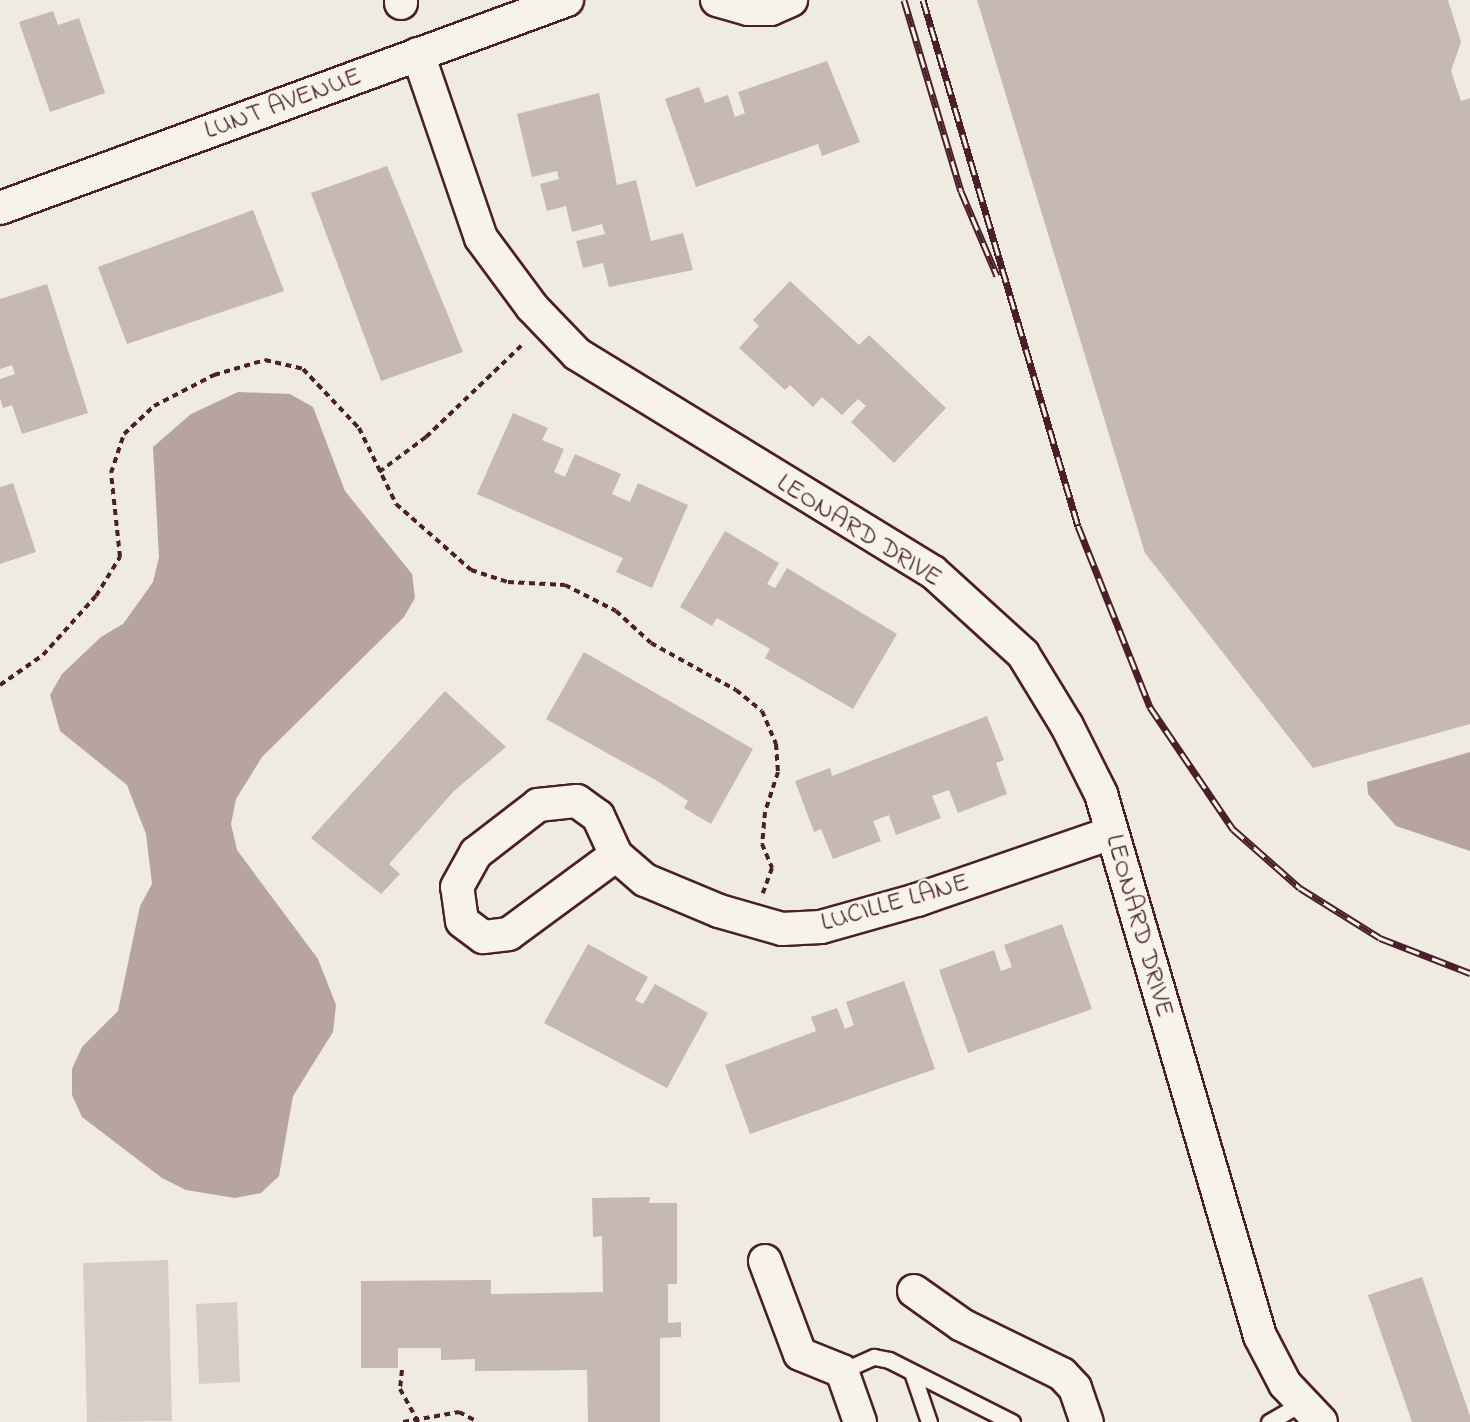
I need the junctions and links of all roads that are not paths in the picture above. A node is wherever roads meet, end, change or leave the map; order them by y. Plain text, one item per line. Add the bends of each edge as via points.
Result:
1 (567, 0) edge
2 (717, 0) edge
3 (791, 0) edge
4 (418, 54) junction
5 (0, 208) edge
6 (1112, 832) junction
7 (616, 855) junction
8 (765, 1261) dead end
9 (914, 1291) dead end
10 (842, 1371) junction
11 (913, 1375) junction
12 (1312, 1412) edge
13 (860, 1422) edge
14 (929, 1422) edge
15 (1012, 1422) edge
16 (1087, 1422) edge
17 (1269, 1422) edge

1 - 4 street, LUNT AVENUE
2 - 3 street via 748,9 771,9
4 - 5 street, LUNT AVENUE
4 - 6 street, LEONARD DRIVE via 482,238 532,307 577,354 651,403 933,572 1023,654 1067,726 1101,794
6 - 7 street, LUCILLE LANE via 917,900 821,927 782,929 719,911 645,880
6 - 12 street, LEONARD DRIVE via 1247,1297 1280,1374
7 - 7 street, LUCILLE LANE via 509,934 483,937 462,921 457,887 476,853 538,805 577,801 598,816
8 - 10 street via 800,1354
9 - 16 street via 962,1325 1062,1374 1075,1388
10 - 11 lane via 846,1365 874,1358 889,1359
10 - 13 street
11 - 14 lane
11 - 15 lane
12 - 17 lane

